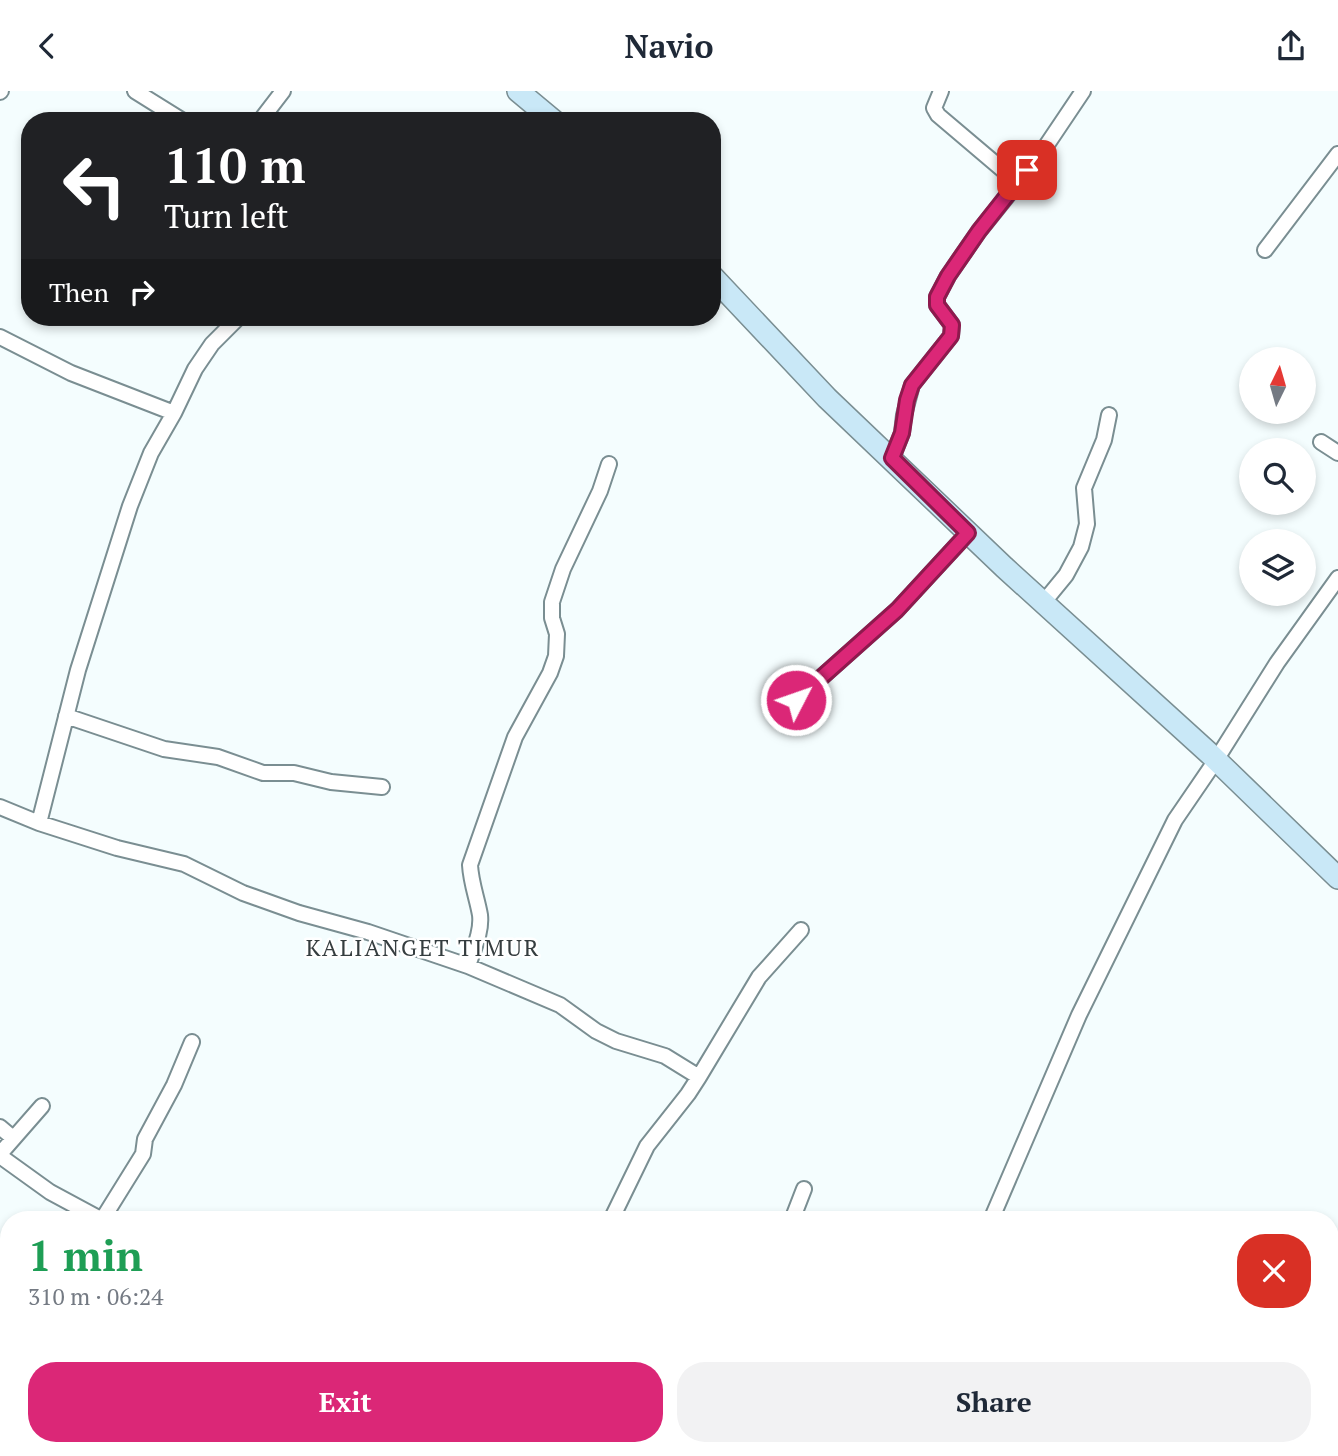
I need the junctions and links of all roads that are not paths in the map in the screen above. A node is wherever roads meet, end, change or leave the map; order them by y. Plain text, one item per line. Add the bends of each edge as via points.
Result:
1 (135, 91) edge
2 (283, 91) edge
3 (518, 91) edge
4 (941, 91) edge
5 (1083, 91) edge
6 (169, 112) edge
7 (267, 112) edge
8 (543, 112) edge
9 (1338, 154) edge
10 (1017, 182) junction
11 (1265, 250) dead end
12 (721, 285) edge
13 (230, 326) edge
14 (0, 337) edge
15 (174, 413) junction
16 (1109, 415) dead end
17 (1321, 442) dead end
18 (1338, 453) edge
19 (892, 458) junction
20 (609, 464) dead end
21 (968, 533) junction
22 (1338, 577) edge
23 (1044, 603) junction
24 (796, 700) dead end
25 (66, 716) junction
26 (1216, 761) junction
27 (382, 787) dead end
28 (0, 807) edge
29 (39, 823) junction
30 (1338, 877) edge
31 (801, 930) dead end
32 (468, 965) junction
33 (192, 1042) dead end
34 (699, 1077) junction
35 (42, 1106) dead end
36 (0, 1126) edge
37 (13, 1138) junction
38 (0, 1155) edge
39 (804, 1189) dead end
40 (85, 1211) edge
41 (108, 1211) edge
42 (615, 1211) edge
43 (795, 1211) edge
44 (996, 1211) edge

1 - 6 street
2 - 7 street
3 - 8 main road
4 - 10 street via 934,108 938,115
5 - 10 street
9 - 11 street
10 - 19 street via 937,297 937,305 952,325 951,336 912,385
12 - 19 main road via 827,398
13 - 15 street via 195,369
14 - 15 street via 71,373
15 - 25 street via 130,506
16 - 23 street via 1084,488 1087,524 1081,547
17 - 18 street
19 - 21 main road
20 - 32 street via 552,602 556,656 515,737 470,865 480,930
21 - 23 main road
21 - 24 street via 897,610
22 - 26 street
23 - 26 main road
25 - 27 street via 164,749 218,757 263,773 294,773
25 - 29 street
26 - 30 main road
26 - 44 street via 1175,820 1128,912
28 - 29 street
29 - 32 street via 184,864 277,905
31 - 34 street via 759,977
32 - 34 street via 560,1005 596,1031 665,1056
33 - 41 street via 145,1139 143,1154
34 - 42 street via 647,1146
35 - 37 street
36 - 37 street
37 - 38 street
38 - 40 street
39 - 43 street

